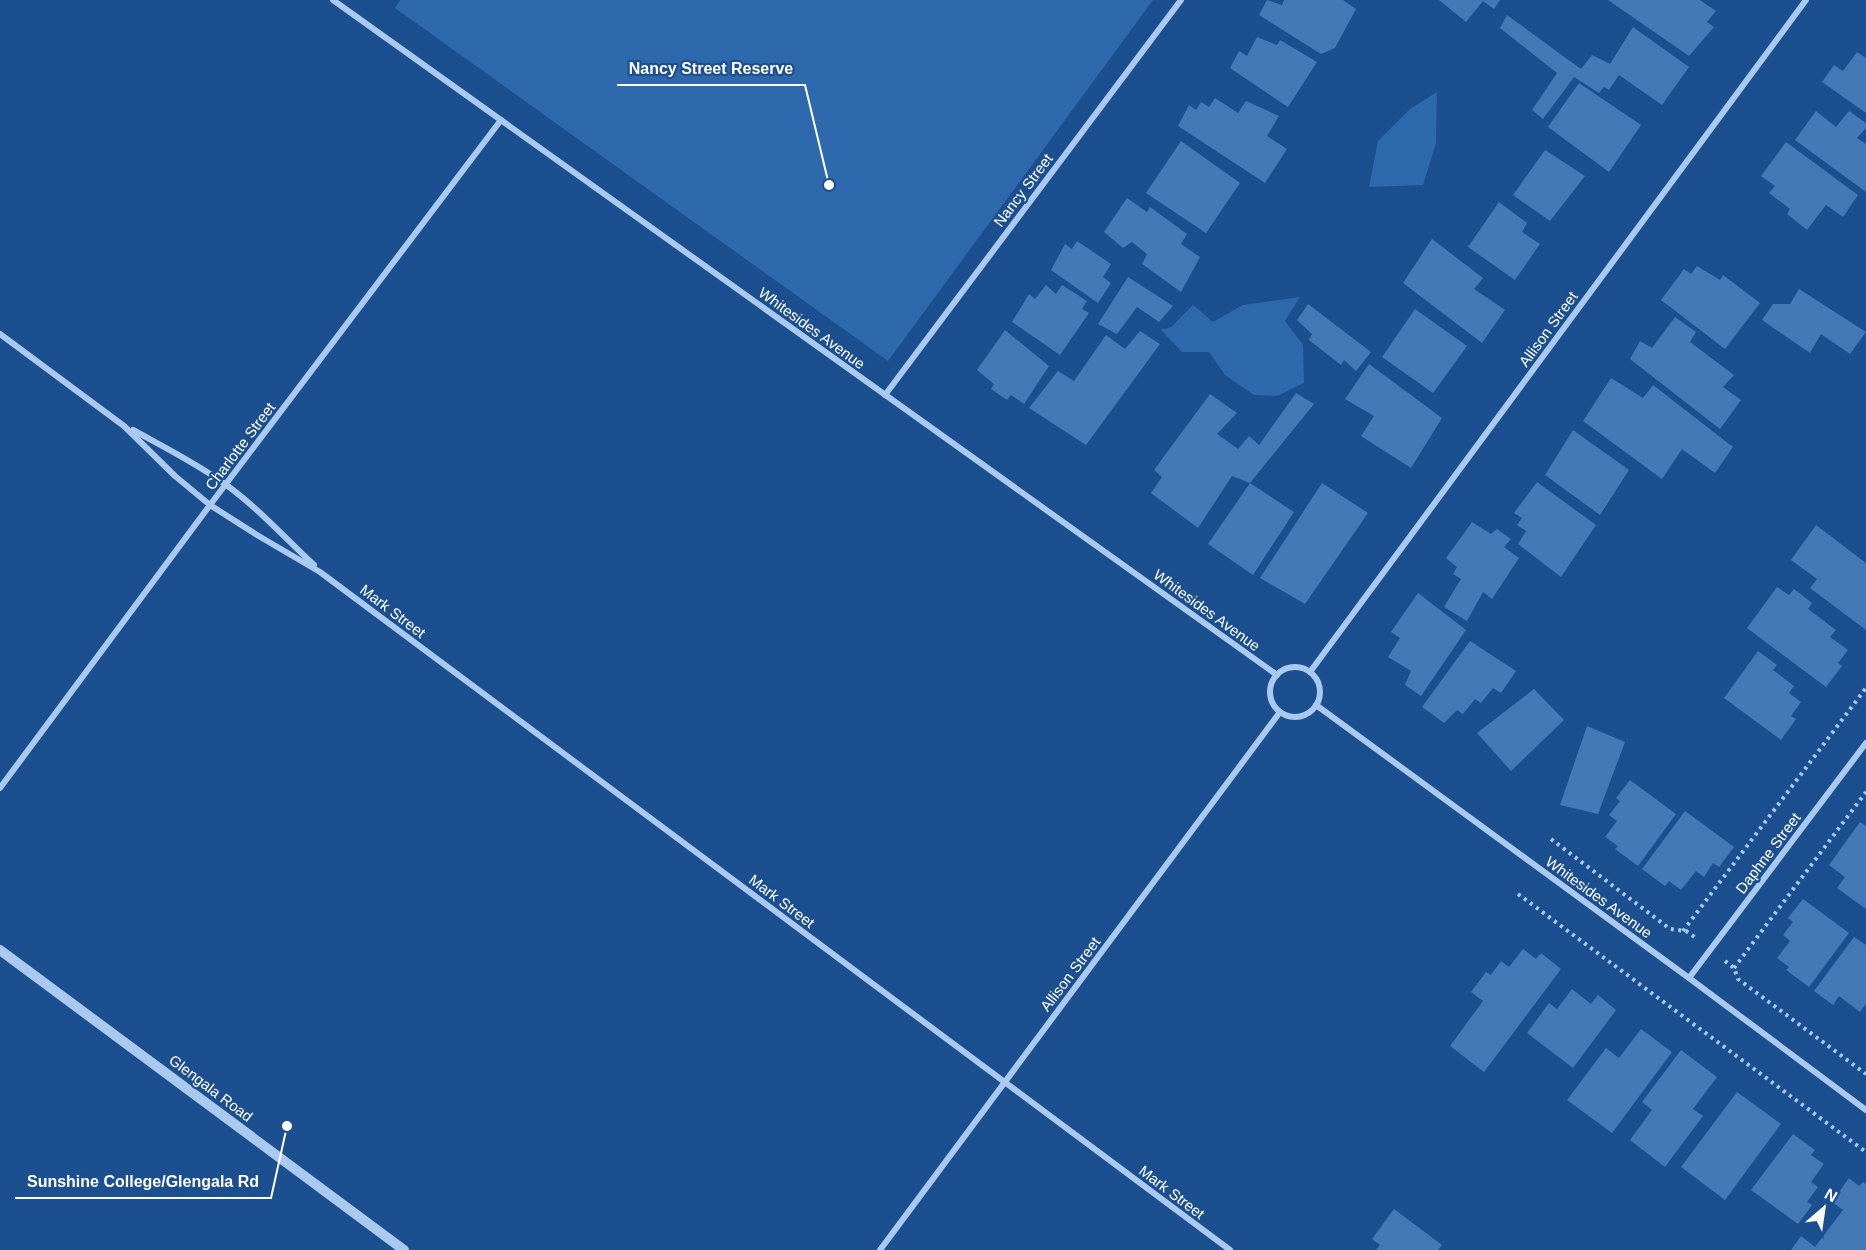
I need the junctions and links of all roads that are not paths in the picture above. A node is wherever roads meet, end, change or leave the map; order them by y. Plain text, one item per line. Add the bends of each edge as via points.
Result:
1 (333, 0) edge
2 (1180, 0) edge
3 (1806, 0) edge
4 (501, 120) junction
5 (0, 334) edge
6 (885, 395) junction
7 (124, 426) junction
8 (226, 484) junction
9 (210, 505) junction
10 (320, 572) junction
11 (1310, 672) junction
12 (1277, 675) junction
13 (1316, 705) junction
14 (1280, 712) junction
15 (1866, 743) edge
16 (0, 788) edge
17 (0, 950) edge
18 (1689, 978) junction
19 (1004, 1082) junction
20 (1866, 1110) edge
21 (404, 1250) edge
22 (880, 1250) edge
23 (1230, 1250) edge

1 - 4 street, Whitesides Avenue
2 - 6 street, Nancy Street
3 - 11 street, Allison Street
4 - 6 street, Whitesides Avenue
4 - 8 street, Charlotte Street
5 - 7 street, Mark Street
6 - 12 street, Whitesides Avenue
7 - 8 street, Mark Street
7 - 9 street, Mark Street
8 - 9 street, Charlotte Street
8 - 10 street, Mark Street
9 - 10 street, Mark Street
9 - 16 street, Charlotte Street
10 - 19 street, Mark Street
11 - 12 street via 1292,668
11 - 13 street via 1319,687
12 - 14 street via 1272,681 1270,698
13 - 14 street via 1303,716
13 - 18 street, Whitesides Avenue
14 - 19 street, Allison Street
15 - 18 street, Daphne Street
17 - 21 street, Glengala Road
18 - 20 street, Whitesides Avenue
19 - 22 street, Allison Street
19 - 23 street, Mark Street

